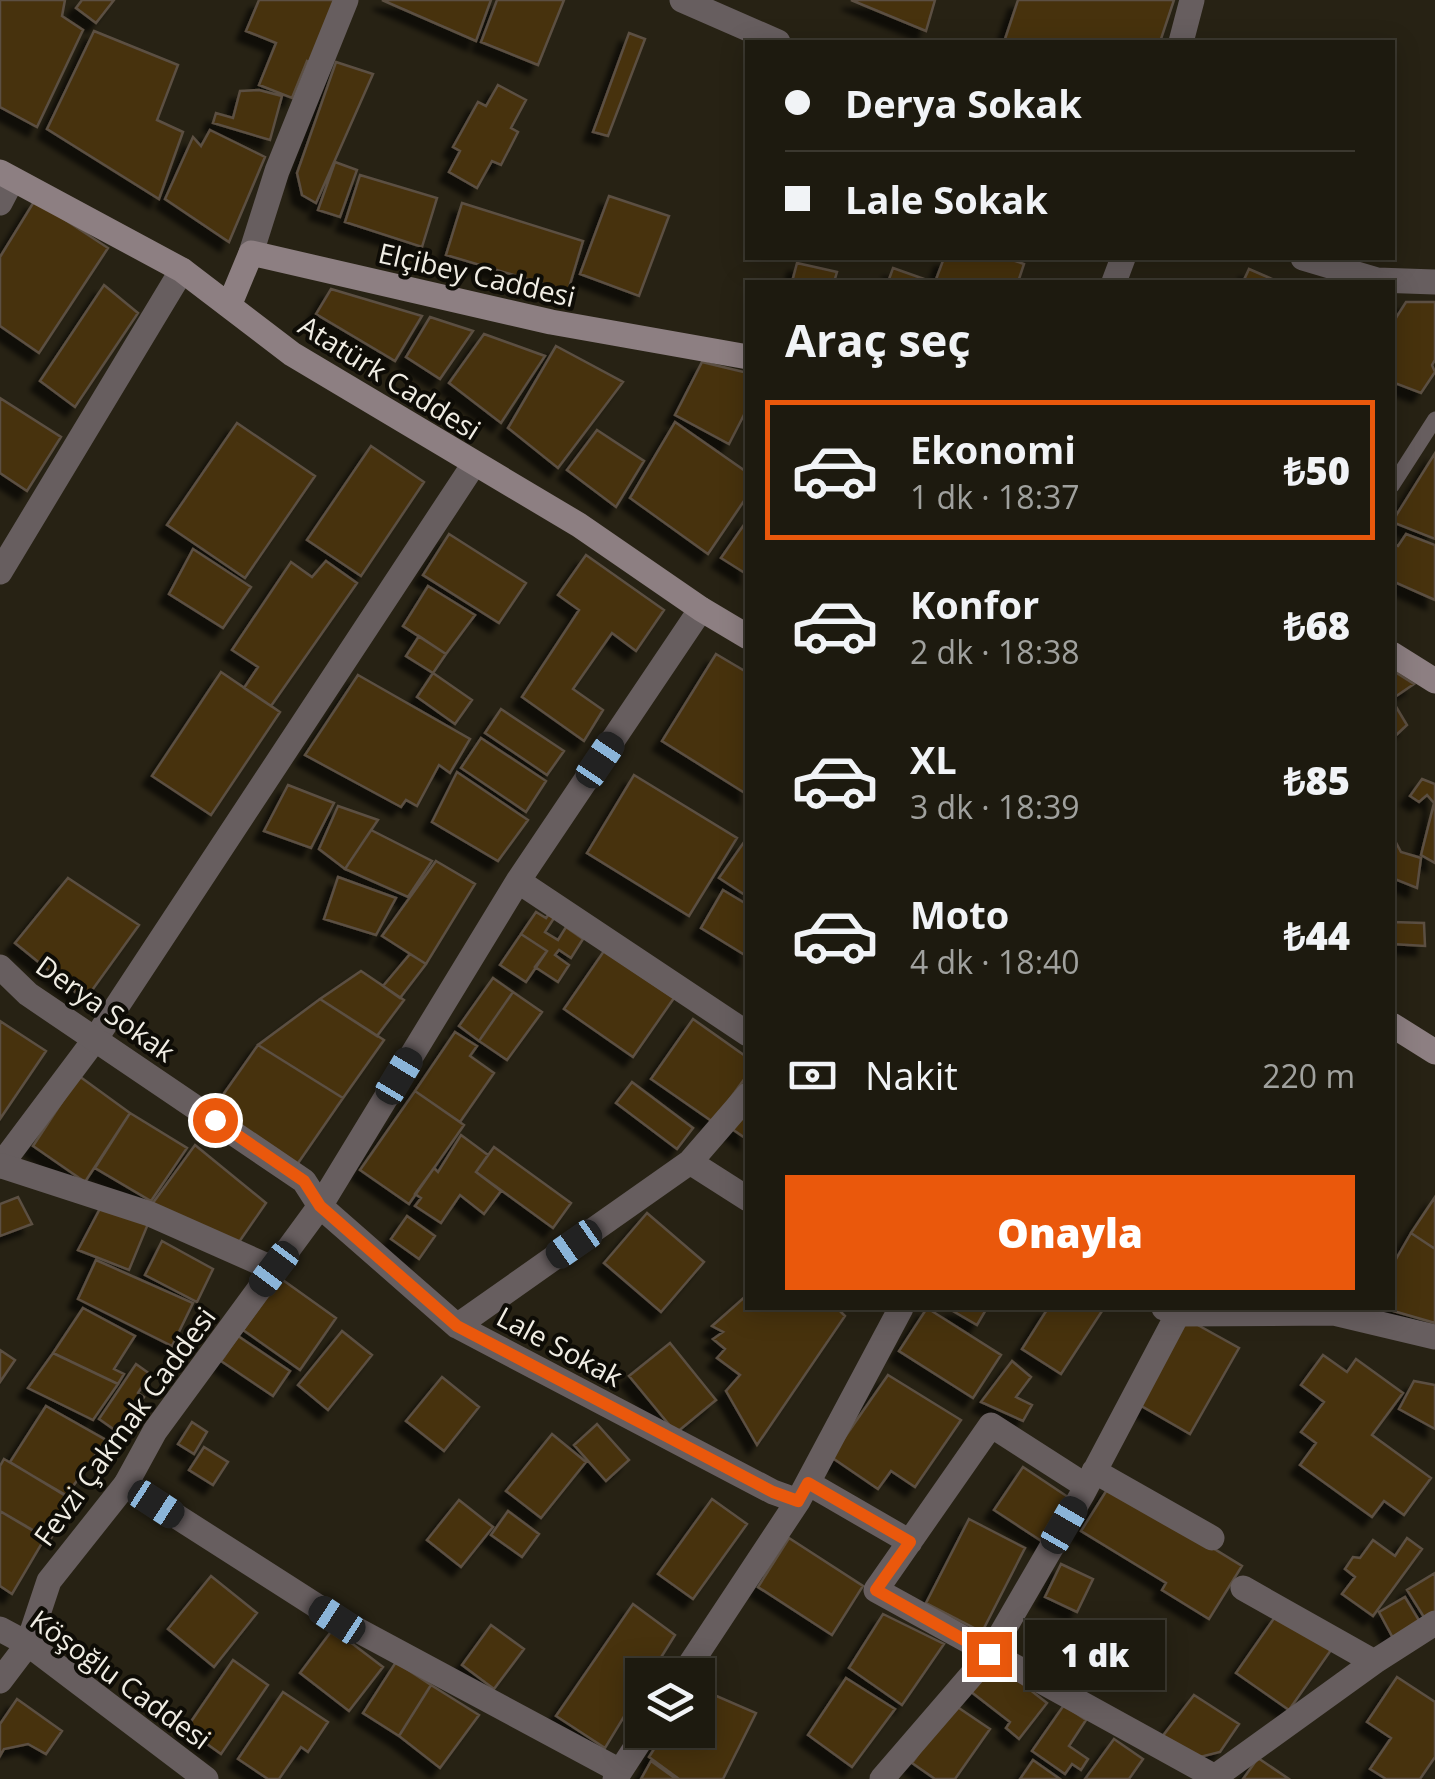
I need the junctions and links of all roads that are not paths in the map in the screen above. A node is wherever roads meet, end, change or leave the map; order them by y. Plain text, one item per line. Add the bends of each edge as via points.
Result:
1 (346, 0) edge
2 (1192, 0) edge
3 (691, 2) edge
4 (774, 40) edge
5 (1182, 40) edge
6 (6, 176) edge
7 (0, 203) edge
8 (251, 253) junction
9 (1310, 260) edge
10 (182, 270) junction
11 (1377, 280) edge
12 (1395, 281) edge
13 (1435, 282) edge
14 (229, 306) junction
15 (745, 356) edge
16 (1435, 419) edge
17 (474, 464) junction
18 (1395, 481) edge
19 (0, 572) edge
20 (701, 609) junction
21 (745, 635) edge
22 (1395, 656) edge
23 (1435, 681) edge
24 (518, 881) junction
25 (0, 967) edge
26 (1395, 1027) edge
27 (745, 1032) edge
28 (96, 1038) junction
29 (1435, 1052) edge
30 (745, 1098) edge
31 (690, 1162) junction
32 (1, 1166) edge
33 (745, 1197) edge
34 (320, 1206) junction
35 (274, 1269) junction
36 (900, 1310) edge
37 (1174, 1310) edge
38 (457, 1326) junction
39 (1435, 1336) edge
40 (1090, 1478) junction
41 (126, 1484) junction
42 (803, 1492) junction
43 (1212, 1538) dead end
44 (910, 1542) junction
45 (1243, 1588) dead end
46 (1435, 1624) edge
47 (0, 1629) edge
48 (28, 1644) junction
49 (989, 1654) junction
50 (694, 1658) edge
51 (1374, 1662) junction
52 (0, 1681) edge
53 (635, 1748) edge
54 (617, 1775) edge
55 (1214, 1778) edge
56 (206, 1779) edge
57 (882, 1779) edge

1 - 8 street
2 - 5 street
3 - 4 street
6 - 7 street
6 - 10 main road, Atatürk Caddesi
8 - 14 main road
8 - 15 main road, Elçibey Caddesi via 551,322
9 - 11 street
10 - 14 main road, Atatürk Caddesi
10 - 19 street
12 - 13 street
14 - 17 main road, Atatürk Caddesi via 292,354
16 - 18 lane
17 - 20 main road, Atatürk Caddesi via 579,525
17 - 28 street
20 - 21 main road, Atatürk Caddesi
20 - 24 street, Fevzi Çakmak Caddesi
22 - 23 main road
24 - 27 street
24 - 34 street, Fevzi Çakmak Caddesi
25 - 28 street, Derya Sokak via 28,994
26 - 29 main road
28 - 32 street
28 - 34 street, Derya Sokak via 304,1181
30 - 31 street
31 - 33 street
31 - 38 street
32 - 35 street via 150,1214
34 - 35 street, Fevzi Çakmak Caddesi
34 - 38 street, Lale Sokak
35 - 41 street, Fevzi Çakmak Caddesi via 155,1431
36 - 42 street
37 - 39 street via 1334,1313
37 - 40 street
38 - 42 street, Lale Sokak via 773,1492
40 - 43 street
40 - 44 street via 991,1425
40 - 49 street
41 - 48 street, Fevzi Çakmak Caddesi via 49,1581
41 - 54 street via 337,1620
42 - 44 street, Lale Sokak
42 - 50 street
44 - 49 street via 876,1590
45 - 51 street
46 - 51 street
47 - 48 street, Köşoğlu Caddesi
48 - 52 street, Fevzi Çakmak Caddesi
48 - 56 street, Köşoğlu Caddesi
49 - 55 street
49 - 57 street
51 - 55 street
53 - 54 street

